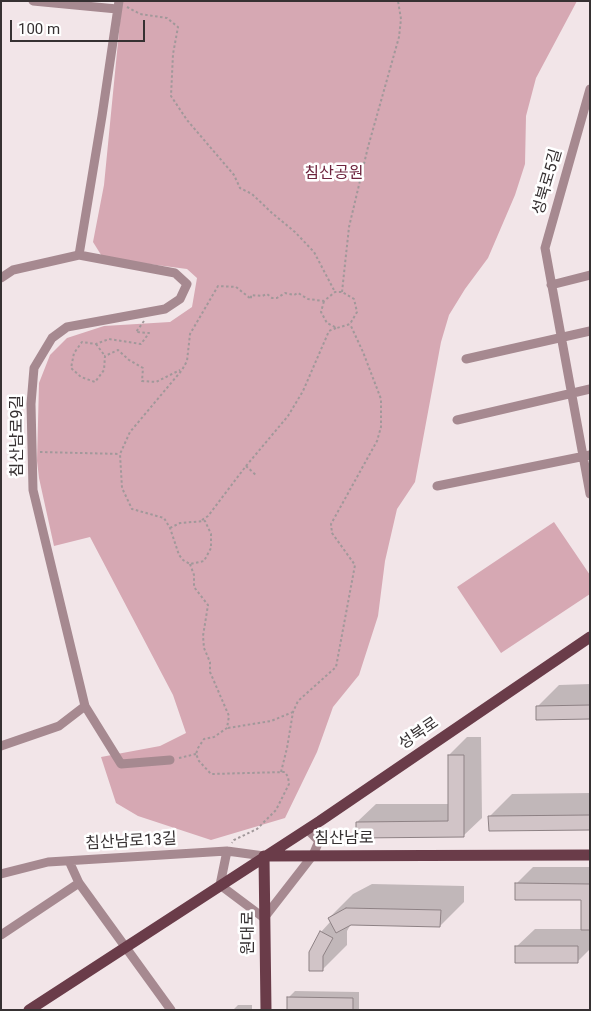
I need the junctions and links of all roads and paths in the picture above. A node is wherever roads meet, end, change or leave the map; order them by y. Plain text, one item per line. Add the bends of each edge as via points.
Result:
1 (33, 1) edge
2 (398, 1) edge
3 (118, 5) edge
4 (590, 89) edge
5 (588, 100) edge
6 (79, 255) junction
7 (590, 275) edge
8 (1, 278) edge
9 (552, 284) junction
10 (335, 292) junction
11 (342, 292) junction
12 (324, 301) junction
13 (124, 317) junction
14 (350, 324) junction
15 (337, 328) junction
16 (590, 331) edge
17 (561, 338) junction
18 (96, 344) junction
19 (105, 356) junction
20 (466, 359) dead end
21 (182, 370) junction
22 (590, 389) edge
23 (571, 393) junction
24 (457, 420) dead end
25 (31, 451) junction
26 (120, 454) junction
27 (586, 456) edge
28 (246, 466) junction
29 (256, 476) dead end
30 (437, 486) dead end
31 (590, 494) edge
32 (200, 521) junction
33 (170, 528) junction
34 (190, 564) junction
35 (590, 637) edge
36 (85, 706) junction
37 (293, 712) junction
38 (227, 728) junction
39 (1, 746) edge
40 (196, 754) junction
41 (170, 760) joint
42 (281, 772) junction
43 (307, 829) junction
44 (227, 851) junction
45 (313, 855) junction
46 (590, 855) edge
47 (264, 856) junction
48 (69, 861) junction
49 (1, 874) edge
50 (79, 883) junction
51 (220, 885) junction
52 (265, 917) junction
53 (1, 935) edge
54 (125, 947) junction
55 (29, 1010) edge
56 (171, 1010) edge
57 (266, 1010) edge

1 - 3 street
2 - 11 path via 400,37 349,227
3 - 6 street
3 - 10 path via 140,14 167,18 178,27 171,96 234,175 240,188 252,194 314,252
4 - 5 street, 성북로5길
5 - 9 street, 성북로5길 via 545,248
6 - 8 street via 13,270
6 - 13 street, 침산남로9길 via 175,273 187,284 180,299 165,309
7 - 9 street
9 - 17 street, 성북로5길
10 - 11 path
10 - 12 path
11 - 14 path via 354,299 356,306 357,312
12 - 15 path via 321,312 327,323
12 - 21 path via 308,299 298,293 285,293 276,298 268,294 251,295 251,299 236,287 218,286 190,334
13 - 18 path via 144,320 136,332 149,333 141,344 109,338
13 - 25 street, 침산남로9길 via 67,327 52,338 34,368
14 - 15 path
14 - 37 path via 381,399 381,427 377,441 332,524 332,533 355,565 336,667 298,701
15 - 28 path via 329,331 303,391 288,416
16 - 17 street
17 - 20 street
17 - 23 street, 성북로5길
18 - 19 path
18 - 19 path via 82,342 74,353 70,368 95,382 104,370
19 - 21 path via 118,350 142,368 142,381 156,382
21 - 26 path via 130,432
22 - 23 street
23 - 24 street
23 - 27 street, 성북로5길
25 - 26 path
25 - 36 street, 침산남로9길 via 33,490
26 - 33 path via 122,488 132,509 164,518
27 - 30 street
27 - 31 street, 성북로5길
28 - 29 path
28 - 32 path via 208,516
32 - 33 path via 180,522
32 - 34 path via 205,521 211,534 211,548 204,561
33 - 34 path via 179,555
34 - 38 path via 194,587 208,605 204,648 228,716
35 - 43 main road, 성북로
36 - 39 street via 59,726
36 - 41 street, 침산남로9길 via 121,764
37 - 38 path via 271,722
37 - 42 path
38 - 40 path via 204,740
40 - 41 path
40 - 42 path via 211,774
42 - 44 path via 285,772 289,784 276,810 257,829 234,840
43 - 45 street via 319,841
43 - 47 main road, 성북로
44 - 47 street, 침산남로13길
44 - 48 street, 침산남로13길
44 - 51 street
45 - 46 main road, 침산남로
45 - 47 main road, 침산남로
45 - 52 street
47 - 51 main road
47 - 52 main road, 원대로
48 - 49 street, 침산남로13길 via 48,862
48 - 50 street
50 - 53 street
50 - 54 street
51 - 52 street
51 - 54 main road
52 - 57 main road, 원대로
54 - 55 main road
54 - 56 street

